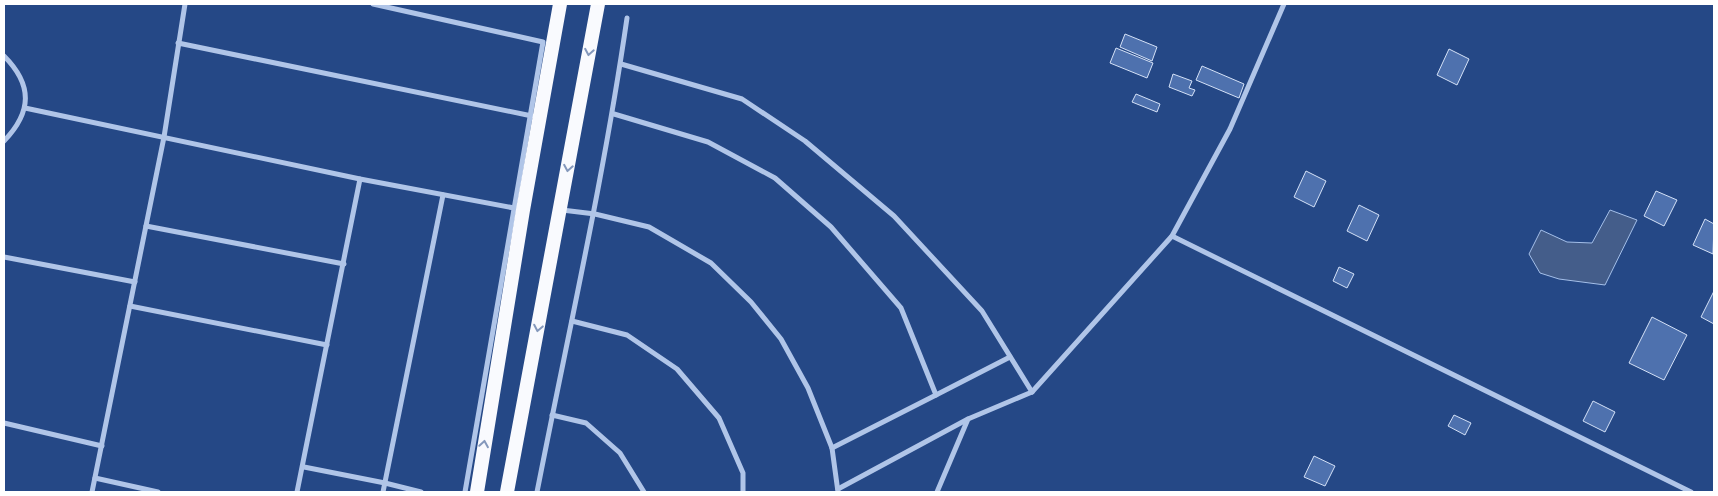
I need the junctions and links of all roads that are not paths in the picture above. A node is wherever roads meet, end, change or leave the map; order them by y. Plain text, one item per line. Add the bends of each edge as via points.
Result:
1 (185, 4) edge
2 (373, 4) edge
3 (560, 4) edge
4 (598, 4) edge
5 (1284, 4) edge
6 (628, 18) dead end
7 (178, 43) junction
8 (4, 56) edge
9 (621, 64) junction
10 (25, 108) junction
11 (614, 114) junction
12 (536, 117) junction
13 (164, 137) junction
14 (4, 141) edge
15 (360, 179) junction
16 (443, 195) junction
17 (518, 209) junction
18 (561, 209) junction
19 (595, 214) junction
20 (146, 226) junction
21 (1172, 236) junction
22 (4, 257) edge
23 (344, 264) junction
24 (135, 282) junction
25 (130, 306) junction
26 (572, 321) junction
27 (327, 344) junction
28 (1010, 357) junction
29 (1032, 392) junction
30 (936, 395) junction
31 (552, 415) junction
32 (968, 419) junction
33 (4, 423) edge
34 (102, 446) junction
35 (832, 448) junction
36 (304, 467) junction
37 (95, 478) junction
38 (385, 482) junction
39 (838, 491) edge
40 (92, 492) edge
41 (158, 492) edge
42 (297, 492) edge
43 (383, 492) edge
44 (421, 492) edge
45 (464, 492) edge
46 (477, 492) edge
47 (507, 492) edge
48 (538, 492) edge
49 (644, 492) edge
50 (743, 492) edge
51 (937, 492) edge
52 (1691, 492) edge

1 - 7 street
2 - 12 street via 543,42
3 - 12 highway
4 -> 18 highway
5 - 21 street via 1230,129
6 - 9 street
7 - 12 street
7 - 13 street
8 - 10 street via 17,69 25,88
9 - 11 street
9 - 28 street via 742,99 805,141 894,216 982,311
10 - 13 street
10 - 14 street via 17,127
11 - 19 street
11 - 30 street via 708,142 775,178 831,228 901,308
12 - 17 highway
13 - 15 street
13 - 20 street
15 - 16 street
15 - 23 street
16 - 17 street
16 - 38 street
17 - 45 street
46 -> 17 highway
18 - 19 street
18 -> 47 highway
19 - 26 street
19 - 35 street via 649,227 711,263 751,302 781,339 808,388
20 - 23 street
20 - 24 street
21 - 29 street
21 - 52 street
22 - 24 street
23 - 27 street
24 - 25 street
25 - 27 street
25 - 34 street
26 - 31 street
26 - 50 street via 627,335 678,369 719,418 743,473
27 - 36 street
28 - 29 street
28 - 30 street
29 - 32 street
30 - 35 street
31 - 48 street
31 - 49 street via 586,423 620,453
32 - 39 street
32 - 51 street
33 - 34 street
34 - 37 street
35 - 39 street
36 - 38 street
36 - 42 street
37 - 40 street
37 - 41 street
38 - 43 street
38 - 44 street

